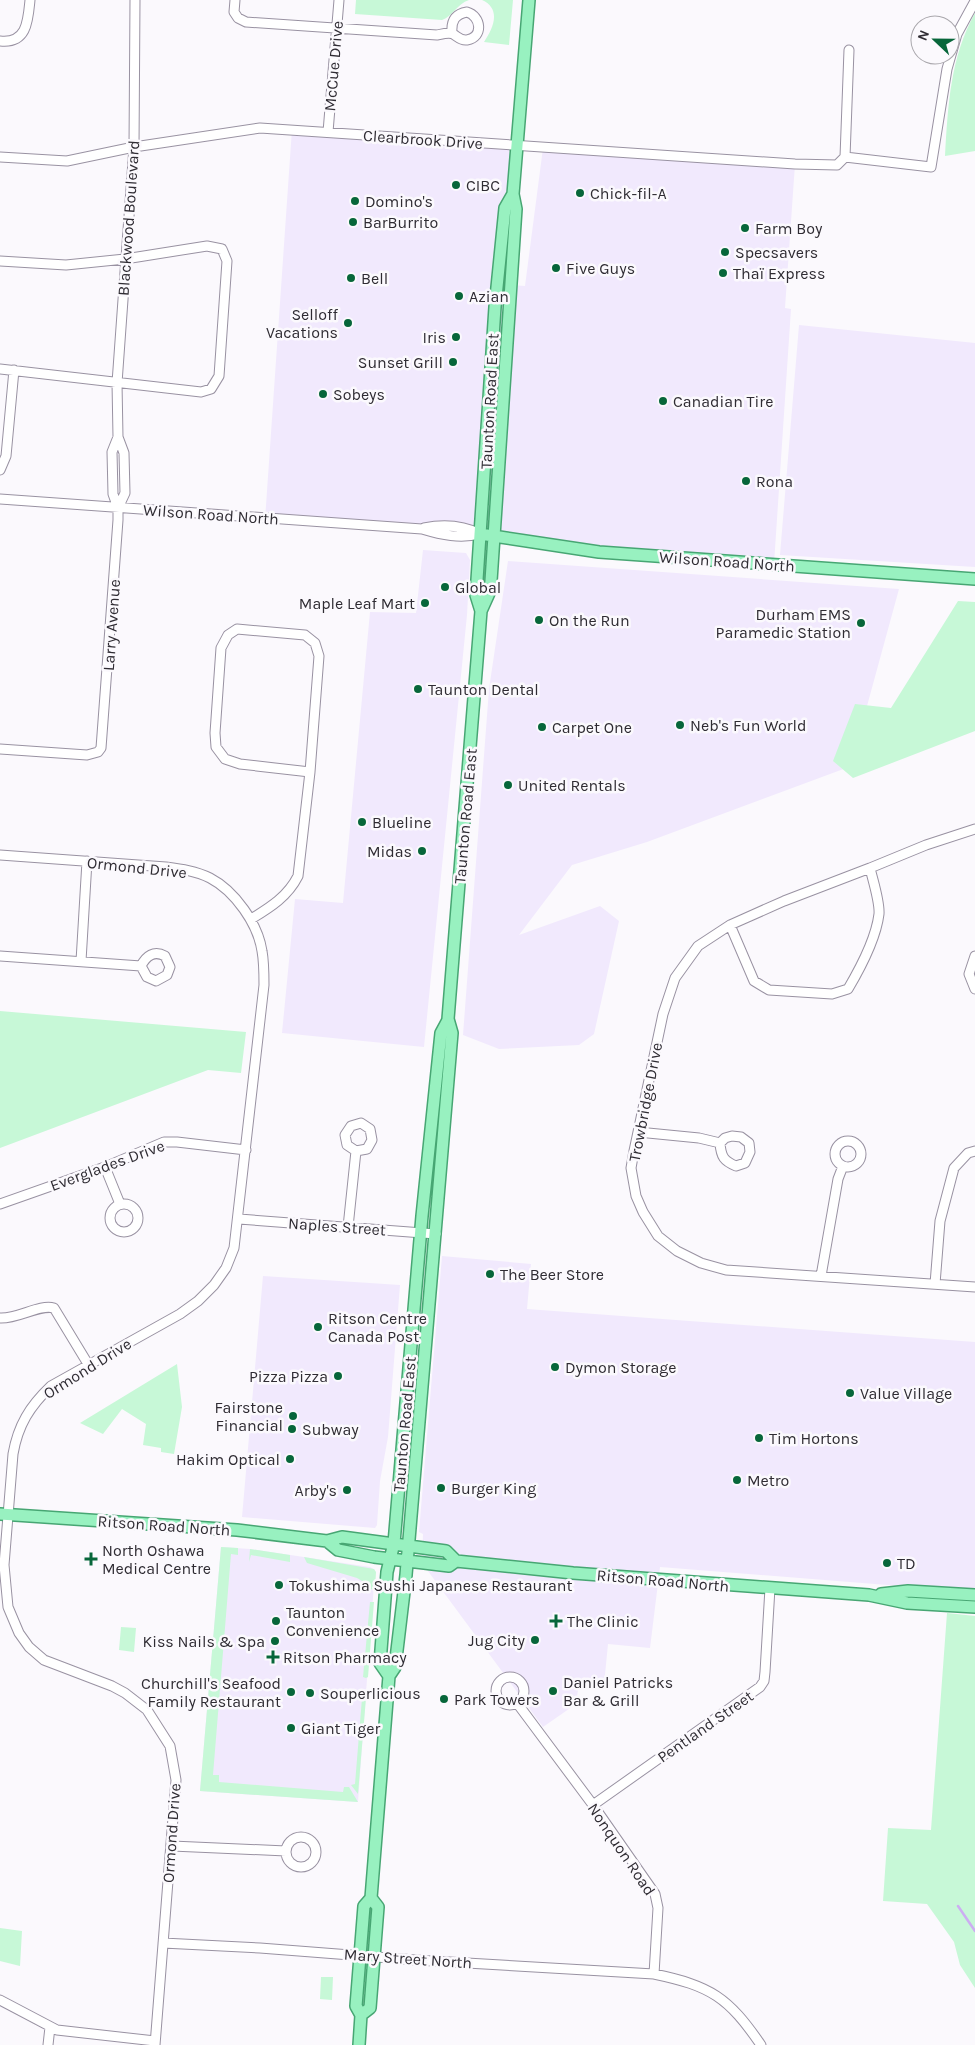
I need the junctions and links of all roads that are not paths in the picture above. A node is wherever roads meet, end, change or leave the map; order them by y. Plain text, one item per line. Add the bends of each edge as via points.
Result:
1 (30, 0) edge
2 (135, 0) edge
3 (234, 0) edge
4 (339, 0) edge
5 (529, 0) edge
6 (975, 2) edge
7 (336, 28) junction
8 (452, 33) dead end
9 (0, 41) edge
10 (849, 50) dead end
11 (328, 132) junction
12 (517, 146) junction
13 (134, 147) junction
14 (0, 157) edge
15 (845, 157) junction
16 (513, 194) junction
17 (125, 259) junction
18 (0, 261) edge
19 (0, 369) edge
20 (14, 370) junction
21 (116, 383) junction
22 (0, 470) edge
23 (0, 499) edge
24 (118, 508) junction
25 (480, 534) junction
26 (495, 535) junction
27 (975, 579) edge
28 (481, 611) junction
29 (0, 749) edge
30 (310, 772) junction
31 (975, 829) edge
32 (0, 855) edge
33 (87, 861) junction
34 (870, 868) junction
35 (251, 919) junction
36 (730, 925) junction
37 (0, 956) edge
38 (975, 956) edge
39 (81, 961) junction
40 (141, 966) dead end
41 (975, 988) edge
42 (448, 1020) junction
43 (638, 1132) junction
44 (720, 1143) dead end
45 (246, 1150) junction
46 (356, 1151) dead end
47 (975, 1151) edge
48 (105, 1166) junction
49 (843, 1166) dead end
50 (0, 1204) edge
51 (120, 1204) dead end
52 (239, 1219) junction
53 (348, 1227) junction
54 (421, 1232) junction
55 (436, 1234) junction
56 (821, 1276) junction
57 (935, 1284) junction
58 (975, 1287) edge
59 (0, 1318) edge
60 (88, 1364) junction
61 (4, 1515) edge
62 (327, 1541) junction
63 (394, 1544) junction
64 (408, 1546) junction
65 (390, 1559) junction
66 (407, 1561) junction
67 (456, 1561) junction
68 (770, 1588) junction
69 (975, 1594) edge
70 (869, 1595) junction
71 (975, 1607) edge
72 (389, 1676) junction
73 (517, 1704) dead end
74 (593, 1805) junction
75 (172, 1846) junction
76 (286, 1851) dead end
77 (371, 1898) junction
78 (163, 1943) junction
79 (360, 1955) junction
80 (375, 1956) junction
81 (654, 1974) junction
82 (0, 2000) edge
83 (361, 2015) junction
84 (50, 2027) junction
85 (155, 2043) edge
86 (48, 2045) edge
87 (359, 2045) edge
88 (761, 2045) edge

1 - 9 street via 22,35 9,42
2 - 13 street, Blackwood Boulevard
3 - 7 street via 234,12 246,22
4 - 7 street, McCue Drive
5 - 12 main road, Taunton Road East
6 - 15 street via 956,34 931,167
7 - 8 street via 438,35
7 - 11 street, McCue Drive
10 - 15 street
11 - 12 street, Clearbrook Drive
11 - 13 street, Clearbrook Drive via 260,128
12 - 15 street, Clearbrook Drive via 795,164 837,165
12 - 16 main road, Taunton Road East
13 - 14 street, Clearbrook Drive via 67,161
13 - 17 street, Blackwood Boulevard
16 - 25 main road, Taunton Road East via 505,208 495,307
16 - 26 main road, Taunton Road East via 516,209
17 - 18 street via 66,265
17 - 21 street, Blackwood Boulevard
17 - 21 street via 207,246 222,249 227,261 219,376 210,389 201,392
19 - 20 street
20 - 21 street
20 - 22 street via 6,456
21 - 24 street, Blackwood Boulevard via 125,493
23 - 24 street, Wilson Road North
24 - 25 street, Wilson Road North via 422,529 466,538
24 - 29 street, Larry Avenue via 103,743 98,752 87,755
25 - 26 main road, Wilson Road North
25 - 28 main road, Taunton Road East via 476,595
26 - 27 main road, Wilson Road North via 599,552
26 - 28 main road, Taunton Road East via 490,591
28 - 42 main road, Taunton Road East
30 - 30 street via 319,656 316,643 305,635 237,629 228,635 221,648 216,747 224,759 240,764
30 - 35 street via 298,876 281,898
31 - 34 street, Trowbridge Drive
32 - 33 street, Ormond Drive
33 - 35 street, Ormond Drive via 188,870 211,879 228,892
33 - 39 street
34 - 36 street, Trowbridge Drive via 784,900
34 - 36 street via 879,912 858,973 848,989 832,994 769,990 754,981
35 - 45 street, Ormond Drive via 262,951 264,985
36 - 43 street, Trowbridge Drive via 698,946 676,978 663,1014
37 - 39 street
38 - 41 street via 968,974
39 - 40 street
42 - 54 main road, Taunton Road East via 441,1033
42 - 55 main road, Taunton Road East via 452,1033
43 - 44 street
43 - 56 street, Trowbridge Drive via 631,1168 636,1196 658,1236 701,1263 726,1270
45 - 48 street, Everglades Drive via 164,1142
45 - 52 street, Ormond Drive
46 - 53 street
47 - 57 street via 968,1153 954,1168 940,1221
48 - 50 street, Everglades Drive
48 - 51 street
49 - 56 street
52 - 53 street, Naples Street
52 - 60 street, Ormond Drive via 231,1259 214,1285 198,1301
53 - 54 street, Naples Street
54 - 55 street, Naples Street
54 - 63 main road, Taunton Road East
55 - 64 main road, Taunton Road East
56 - 57 street, Trowbridge Drive
57 - 58 street, Trowbridge Drive
59 - 60 street via 22,1316 44,1307 54,1308
60 - 61 street, Ormond Drive via 51,1386 35,1401 23,1420 16,1437
61 - 62 main road, Ritson Road North via 237,1530
61 - 75 street, Ormond Drive via 8,1607 28,1648 44,1660 125,1693 147,1710 170,1746 176,1780
62 - 63 main road, Ritson Road North via 342,1537
62 - 65 main road, Ritson Road North via 338,1550
63 - 64 main road, Ritson Road North
63 - 65 main road, Taunton Road East
64 - 66 main road, Taunton Road East
64 - 67 main road, Ritson Road North via 446,1551
65 - 66 main road, Ritson Road North
65 - 72 main road, Taunton Road East via 380,1663
66 - 67 main road, Ritson Road North via 450,1566
66 - 72 main road, Taunton Road East via 395,1667
67 - 68 main road, Ritson Road North
68 - 70 main road, Ritson Road North
68 - 74 street, Pentland Street via 765,1672 760,1687
69 - 70 main road, Ritson Road North via 908,1591
70 - 71 main road, Ritson Road North via 907,1603
72 - 77 main road, Taunton Road East
73 - 74 street, Nonquon Road
74 - 81 street, Nonquon Road via 655,1894 658,1908
75 - 76 street
75 - 78 street, Ormond Drive
77 - 79 main road, Taunton Road East via 364,1906
77 - 80 main road, Taunton Road East via 378,1907
78 - 79 street, Mary Street North
78 - 85 street, Ormond Drive
79 - 80 street, Mary Street North
79 - 83 main road, Taunton Road East via 356,2006
80 - 81 street, Mary Street North
80 - 83 main road, Taunton Road East via 370,2008
81 - 88 street via 688,1982 724,2000
82 - 84 street
83 - 87 main road, Taunton Road East
84 - 85 street via 70,2033
84 - 86 street

